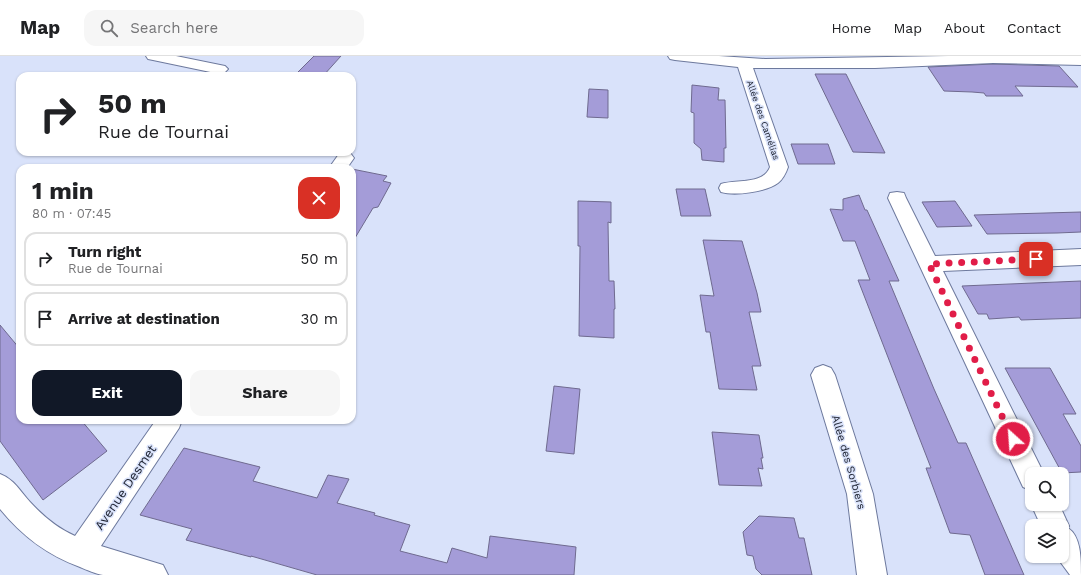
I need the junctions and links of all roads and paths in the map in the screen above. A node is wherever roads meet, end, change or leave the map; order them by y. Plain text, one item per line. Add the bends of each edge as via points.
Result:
1 (153, 56) edge
2 (675, 56) edge
3 (1081, 60) edge
4 (744, 63) junction
5 (220, 69) dead end
6 (728, 188) dead end
7 (897, 198) dead end
8 (1081, 257) edge
9 (929, 264) junction
10 (823, 375) dead end
11 (167, 424) edge
12 (1027, 467) edge
13 (0, 487) edge
14 (1069, 550) edge
15 (80, 553) junction
16 (1081, 566) edge
17 (153, 575) edge
18 (872, 575) edge

1 - 5 street
2 - 4 street
3 - 4 street
4 - 6 street, Allée des Camélias via 779,167 768,181
7 - 9 street
8 - 9 street
9 - 12 street
10 - 18 street, Allée des Sorbiers via 860,494
11 - 15 street, Avenue Desmet
13 - 15 street via 22,514 62,545
14 - 16 street
15 - 17 street

